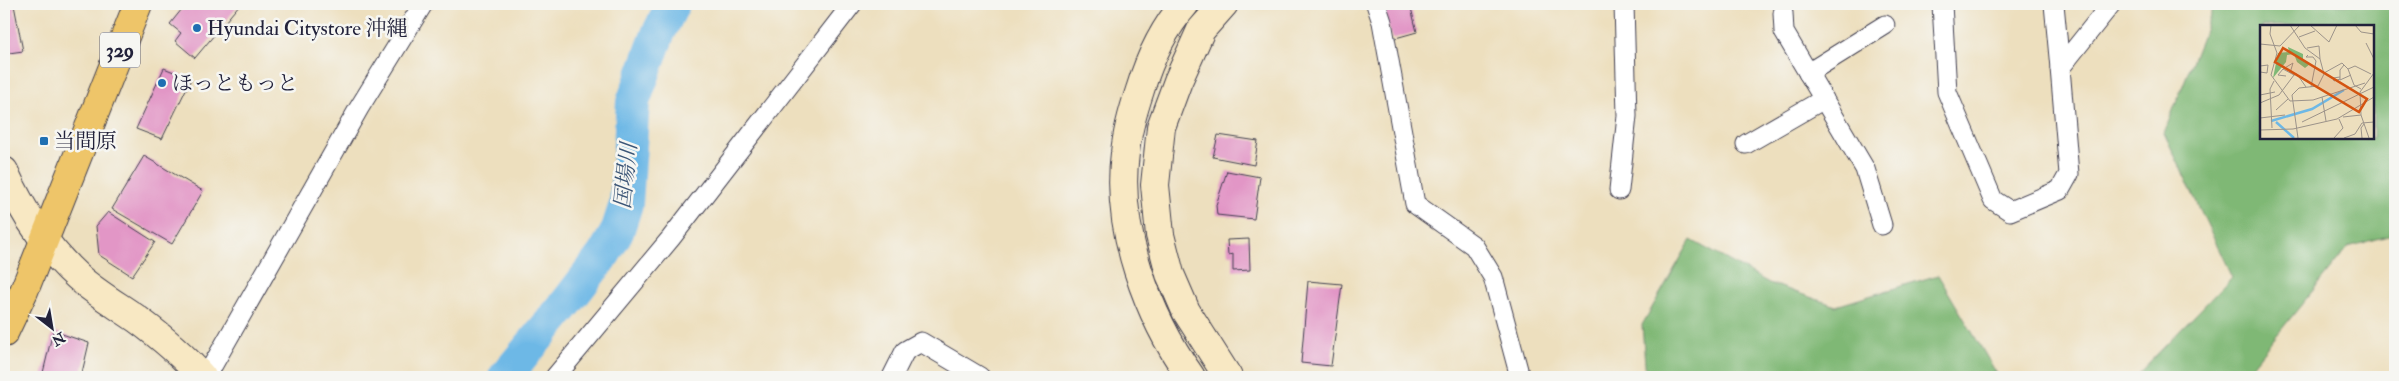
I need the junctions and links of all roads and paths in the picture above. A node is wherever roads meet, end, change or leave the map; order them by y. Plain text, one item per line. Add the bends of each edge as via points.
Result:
1 (138, 4) edge
2 (423, 4) edge
3 (852, 4) edge
4 (1185, 4) edge
5 (1224, 4) edge
6 (1376, 4) edge
7 (1624, 4) edge
8 (1942, 4) edge
9 (2054, 4) edge
10 (2111, 4) edge
11 (1784, 7) edge
12 (1885, 25) dead end
13 (2060, 68) junction
14 (1808, 73) junction
15 (1824, 99) junction
16 (1746, 144) dead end
17 (4, 171) edge
18 (1619, 190) dead end
19 (1882, 225) dead end
20 (44, 238) junction
21 (4, 333) edge
22 (202, 377) edge
23 (206, 377) edge
24 (555, 377) edge
25 (892, 377) edge
26 (980, 377) edge
27 (1191, 377) edge
28 (1228, 377) edge
29 (1520, 377) edge

1 - 20 highway, 329
2 - 23 street via 359,108
3 - 24 street via 671,238
4 - 27 main road via 1146,70 1124,154 1124,201 1133,254 1152,308
5 - 28 main road via 1202,30 1178,81 1161,127 1155,185 1160,235 1170,274 1186,311
6 - 29 street via 1415,204 1474,246 1493,277
7 - 18 street via 1627,116
8 - 13 street via 1947,92 1993,200 2010,210 2060,190 2069,174
9 - 13 street
10 - 13 street
11 - 14 street via 1784,32
12 - 14 street
14 - 15 street
15 - 16 street
15 - 19 street via 1865,169
17 - 20 main road via 15,195
20 - 21 highway, 329
20 - 22 main road via 78,276 163,339
25 - 26 street via 906,351 920,342

